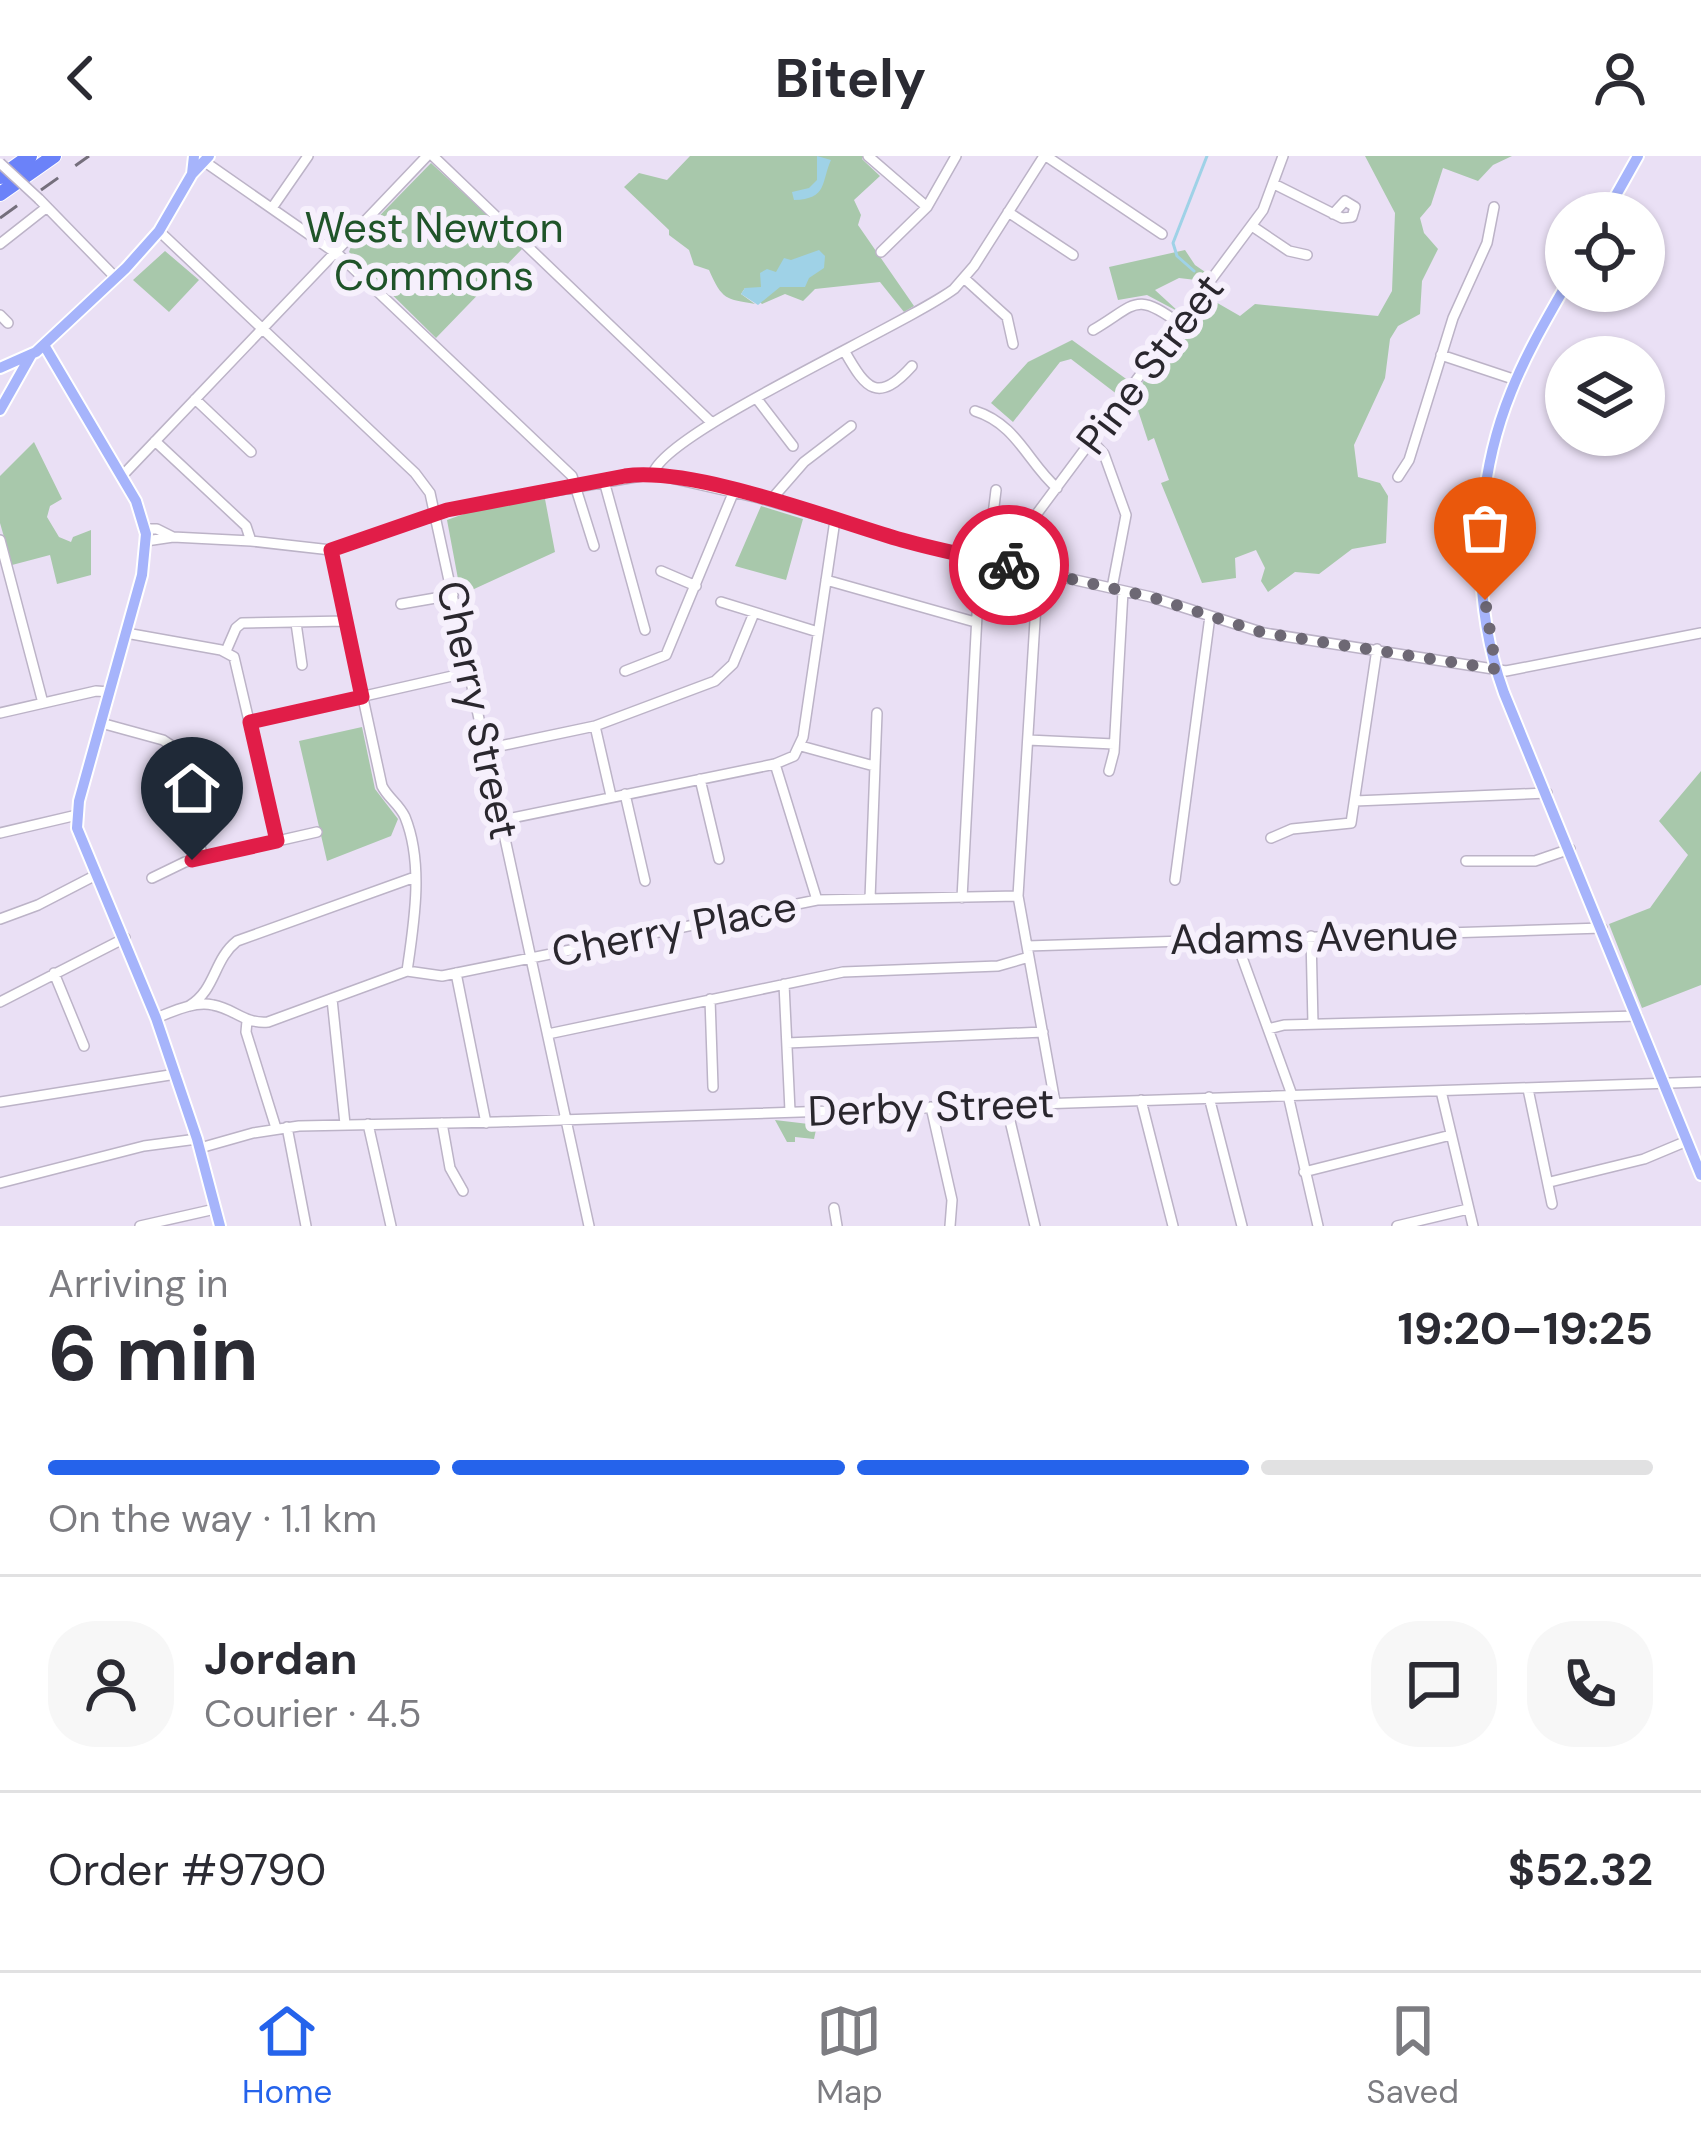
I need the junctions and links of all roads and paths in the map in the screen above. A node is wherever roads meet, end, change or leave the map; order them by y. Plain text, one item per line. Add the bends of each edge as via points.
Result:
1 (54, 156) edge
2 (308, 156) edge
3 (430, 156) edge
4 (868, 156) edge
5 (956, 156) edge
6 (1045, 156) edge
7 (1282, 156) edge
8 (1638, 156) edge
9 (203, 158) edge
10 (18, 160) edge
11 (0, 177) edge
12 (1274, 184) junction
13 (1618, 192) edge
14 (0, 194) edge
15 (43, 203) junction
16 (927, 207) junction
17 (1494, 207) dead end
18 (272, 208) junction
19 (1009, 212) junction
20 (1338, 216) dead end
21 (1252, 226) junction
22 (159, 231) junction
23 (1162, 234) dead end
24 (0, 244) edge
25 (335, 252) junction
26 (881, 252) dead end
27 (1073, 255) dead end
28 (1307, 255) dead end
29 (116, 278) junction
30 (965, 279) junction
31 (1552, 312) edge
32 (1180, 324) junction
33 (263, 328) junction
34 (1093, 330) dead end
35 (1013, 344) dead end
36 (44, 345) junction
37 (845, 352) junction
38 (31, 355) junction
39 (1441, 356) junction
40 (912, 366) dead end
41 (0, 368) edge
42 (1516, 380) junction
43 (195, 399) junction
44 (757, 399) junction
45 (0, 410) edge
46 (975, 411) dead end
47 (712, 423) junction
48 (851, 426) dead end
49 (155, 441) junction
50 (1092, 442) junction
51 (793, 446) dead end
52 (251, 452) dead end
53 (653, 474) junction
54 (122, 476) junction
55 (1398, 477) dead end
56 (604, 481) junction
57 (578, 486) junction
58 (1057, 488) junction
59 (996, 490) dead end
60 (734, 491) junction
61 (770, 500) junction
62 (436, 513) junction
63 (835, 520) junction
64 (146, 535) junction
65 (1021, 536) junction
66 (0, 540) edge
67 (251, 541) junction
68 (594, 546) dead end
69 (331, 550) junction
70 (980, 559) junction
71 (1006, 565) junction
72 (662, 571) dead end
73 (1038, 572) junction
74 (826, 580) junction
75 (696, 586) junction
76 (1118, 590) junction
77 (454, 595) junction
78 (721, 602) dead end
79 (401, 604) dead end
80 (754, 613) junction
81 (1210, 616) junction
82 (346, 621) junction
83 (975, 622) junction
84 (296, 623) junction
85 (645, 630) dead end
86 (818, 632) junction
87 (126, 633) junction
88 (1701, 633) edge
89 (1377, 649) junction
90 (226, 651) junction
91 (302, 665) dead end
92 (1496, 669) junction
93 (625, 671) dead end
94 (470, 672) junction
95 (110, 692) junction
96 (362, 697) junction
97 (43, 703) junction
98 (0, 713) edge
99 (877, 713) dead end
100 (250, 722) junction
101 (100, 723) junction
102 (596, 726) junction
103 (1028, 740) junction
104 (1114, 744) junction
105 (801, 746) junction
106 (487, 749) junction
107 (775, 764) junction
108 (874, 766) junction
109 (1109, 771) dead end
110 (700, 779) junction
111 (1546, 793) junction
112 (625, 794) junction
113 (610, 796) junction
114 (1355, 802) junction
115 (77, 815) junction
116 (502, 820) junction
117 (317, 832) dead end
118 (0, 833) edge
119 (1271, 838) dead end
120 (277, 841) junction
121 (1570, 849) junction
122 (203, 858) junction
123 (718, 859) dead end
124 (1466, 861) dead end
125 (96, 875) junction
126 (415, 877) junction
127 (152, 878) dead end
128 (1175, 880) dead end
129 (645, 881) dead end
130 (1018, 896) junction
131 (962, 898) junction
132 (870, 899) junction
133 (817, 900) junction
134 (0, 919) edge
135 (1602, 928) junction
136 (1310, 936) junction
137 (124, 938) junction
138 (1235, 938) junction
139 (1028, 952) junction
140 (531, 958) junction
141 (407, 971) junction
142 (54, 974) junction
143 (456, 974) junction
144 (215, 978) junction
145 (784, 984) junction
146 (332, 999) junction
147 (710, 999) junction
148 (0, 1002) edge
149 (189, 1006) junction
150 (228, 1010) junction
151 (1637, 1016) junction
152 (156, 1018) junction
153 (247, 1022) junction
154 (1313, 1024) junction
155 (1268, 1029) junction
156 (1042, 1032) junction
157 (548, 1034) junction
158 (787, 1043) junction
159 (84, 1046) dead end
160 (176, 1074) junction
161 (1701, 1082) edge
162 (1666, 1085) junction
163 (713, 1087) dead end
164 (1528, 1088) junction
165 (1441, 1091) junction
166 (1290, 1095) junction
167 (1209, 1097) junction
168 (1141, 1100) junction
169 (0, 1102) edge
170 (1055, 1102) junction
171 (1006, 1104) junction
172 (931, 1107) junction
173 (790, 1112) junction
174 (566, 1119) junction
175 (442, 1123) junction
176 (486, 1123) junction
177 (345, 1124) junction
178 (368, 1124) junction
179 (282, 1127) junction
180 (1450, 1135) junction
181 (1688, 1142) junction
182 (198, 1143) junction
183 (1304, 1172) junction
184 (1701, 1175) edge
185 (1550, 1181) junction
186 (0, 1183) edge
187 (463, 1191) dead end
188 (1552, 1204) dead end
189 (834, 1208) dead end
190 (1468, 1208) junction
191 (215, 1209) junction
192 (140, 1226) edge
193 (220, 1226) edge
194 (306, 1226) edge
195 (391, 1226) edge
196 (589, 1226) edge
197 (837, 1226) edge
198 (950, 1226) edge
199 (1035, 1226) edge
200 (1173, 1226) edge
201 (1242, 1226) edge
202 (1318, 1226) edge
203 (1397, 1226) edge
204 (1472, 1226) edge

1 - 14 highway
2 - 18 street
3 - 25 street
3 - 47 street
4 - 16 street
5 - 16 street
6 - 19 street
6 - 23 street
7 - 12 street, Pine Street
8 - 13 main road
9 - 18 street
9 - 22 main road
10 - 11 highway
10 - 15 street, bridge
12 - 20 street
12 - 21 street, Pine Street
15 - 24 street
15 - 29 street
16 - 26 street
17 - 39 street
18 - 25 street
19 - 27 street
19 - 30 street
21 - 28 street
21 - 32 street, Pine Street
22 - 29 main road
22 - 33 street, Cherry Street
25 - 33 street
25 - 57 street
29 - 36 main road
30 - 35 street via 1007,316
30 - 37 street
31 - 42 main road
32 - 34 street via 1138,302
32 - 50 street, Pine Street
33 - 43 street
33 - 62 street, Cherry Street via 415,472
36 - 38 main road
36 - 54 main road
37 - 40 street via 874,388 892,385
37 - 44 street
38 - 41 main road
38 - 45 main road
39 - 42 street
39 - 55 street
42 - 92 main road via 1492,454 1483,520
43 - 49 street
43 - 52 street
44 - 47 street
44 - 51 street
46 - 58 street via 1027,448
47 - 53 street
48 - 61 street
49 - 54 street
49 - 67 street via 246,526
50 - 58 street, Pine Street
50 - 76 street via 1126,515
53 - 56 street
53 - 60 street
54 - 64 main road
56 - 57 street
56 - 85 street
57 - 62 street
57 - 68 street
58 - 65 street, Pine Street
59 - 65 street via 993,515
60 - 61 street
60 - 75 street
61 - 63 street
62 - 69 street
62 - 77 street, Cherry Street
63 - 70 street
63 - 74 street
64 - 67 street via 158,529 173,537
64 - 87 main road
65 - 71 street, Pine Street
66 - 97 street
67 - 69 street
69 - 82 street
70 - 71 street
70 - 83 street
71 - 73 street
72 - 75 street
73 - 76 street
73 - 103 street
74 - 83 street
74 - 86 street
75 - 93 street via 666,655
76 - 81 street
76 - 104 street
77 - 79 street
77 - 94 street, Cherry Street
78 - 80 street
80 - 86 street
80 - 102 street via 724,675
81 - 89 street
81 - 128 street
82 - 84 street
82 - 96 street
83 - 131 street
84 - 90 street via 242,623
84 - 91 street
86 - 105 street
87 - 90 street
87 - 95 main road
88 - 92 street via 1538,668
89 - 92 street
89 - 114 street
90 - 100 street via 236,661
92 - 111 main road
94 - 96 street
94 - 106 street, Cherry Street
95 - 97 street
95 - 101 main road
96 - 100 street
96 - 126 street via 383,789 406,819
97 - 98 street
99 - 108 street
100 - 120 street
101 - 115 main road
101 - 122 street via 177,751
102 - 106 street
102 - 113 street
103 - 104 street
103 - 130 street
104 - 109 street
105 - 107 street
105 - 108 street
106 - 116 street, Cherry Street
107 - 110 street
107 - 133 street
108 - 132 street
110 - 112 street
110 - 123 street
111 - 114 street
111 - 121 main road
112 - 113 street
112 - 129 street
113 - 116 street
114 - 119 street via 1347,826
115 - 118 street
115 - 125 main road
116 - 140 street, Cherry Street
117 - 120 street
120 - 122 street
121 - 124 street via 1535,861
121 - 135 main road
122 - 127 street
125 - 134 street
125 - 137 main road
126 - 141 street
126 - 144 street via 242,939 225,952
130 - 131 street, Cherry Place
130 - 139 street
131 - 132 street, Cherry Place
132 - 133 street, Cherry Place
133 - 140 street, Cherry Place
135 - 136 street, Adams Avenue
135 - 151 main road
136 - 138 street, Adams Avenue
136 - 154 street
137 - 142 street
137 - 152 main road
138 - 139 street, Adams Avenue
138 - 155 street
139 - 145 street, Adams Avenue via 1003,965 853,970
139 - 156 street
140 - 143 street, Cherry Place
140 - 157 street, Cherry Street
141 - 143 street, Cherry Place
141 - 146 street
142 - 148 street
142 - 159 street
143 - 176 street
144 - 149 street
144 - 150 street
145 - 147 street, Adams Avenue
145 - 158 street
146 - 153 street
146 - 177 street
147 - 157 street, Adams Avenue
147 - 163 street
149 - 150 street
149 - 152 street
150 - 153 street
151 - 154 street
151 - 162 main road
152 - 160 main road
153 - 179 street
154 - 155 street
155 - 166 street
156 - 158 street
156 - 170 street
157 - 174 street, Cherry Street
158 - 173 street
160 - 169 street
160 - 182 main road
161 - 162 street, Derby Street
162 - 164 street, Derby Street
162 - 181 main road
164 - 165 street, Derby Street
164 - 185 street
165 - 166 street, Derby Street
165 - 180 street
166 - 167 street, Derby Street
166 - 183 street
167 - 168 street, Derby Street
167 - 201 street
168 - 170 street, Derby Street
168 - 200 street
170 - 171 street, Derby Street
171 - 172 street, Derby Street
171 - 199 street
172 - 173 street, Derby Street
172 - 198 street via 952,1200
173 - 174 street, Derby Street
174 - 176 street, Derby Street
174 - 196 street, Cherry Street
175 - 176 street, Derby Street
175 - 178 street, Derby Street
175 - 187 street
177 - 178 street, Derby Street
177 - 179 street, Derby Street
178 - 195 street
179 - 182 street, Derby Street
179 - 194 street
180 - 183 street
180 - 190 street
181 - 184 main road
181 - 185 street
182 - 186 street, Derby Street via 144,1146
182 - 191 main road
183 - 202 street
185 - 188 street
189 - 197 street
190 - 203 street
190 - 204 street
191 - 192 street
191 - 193 main road

